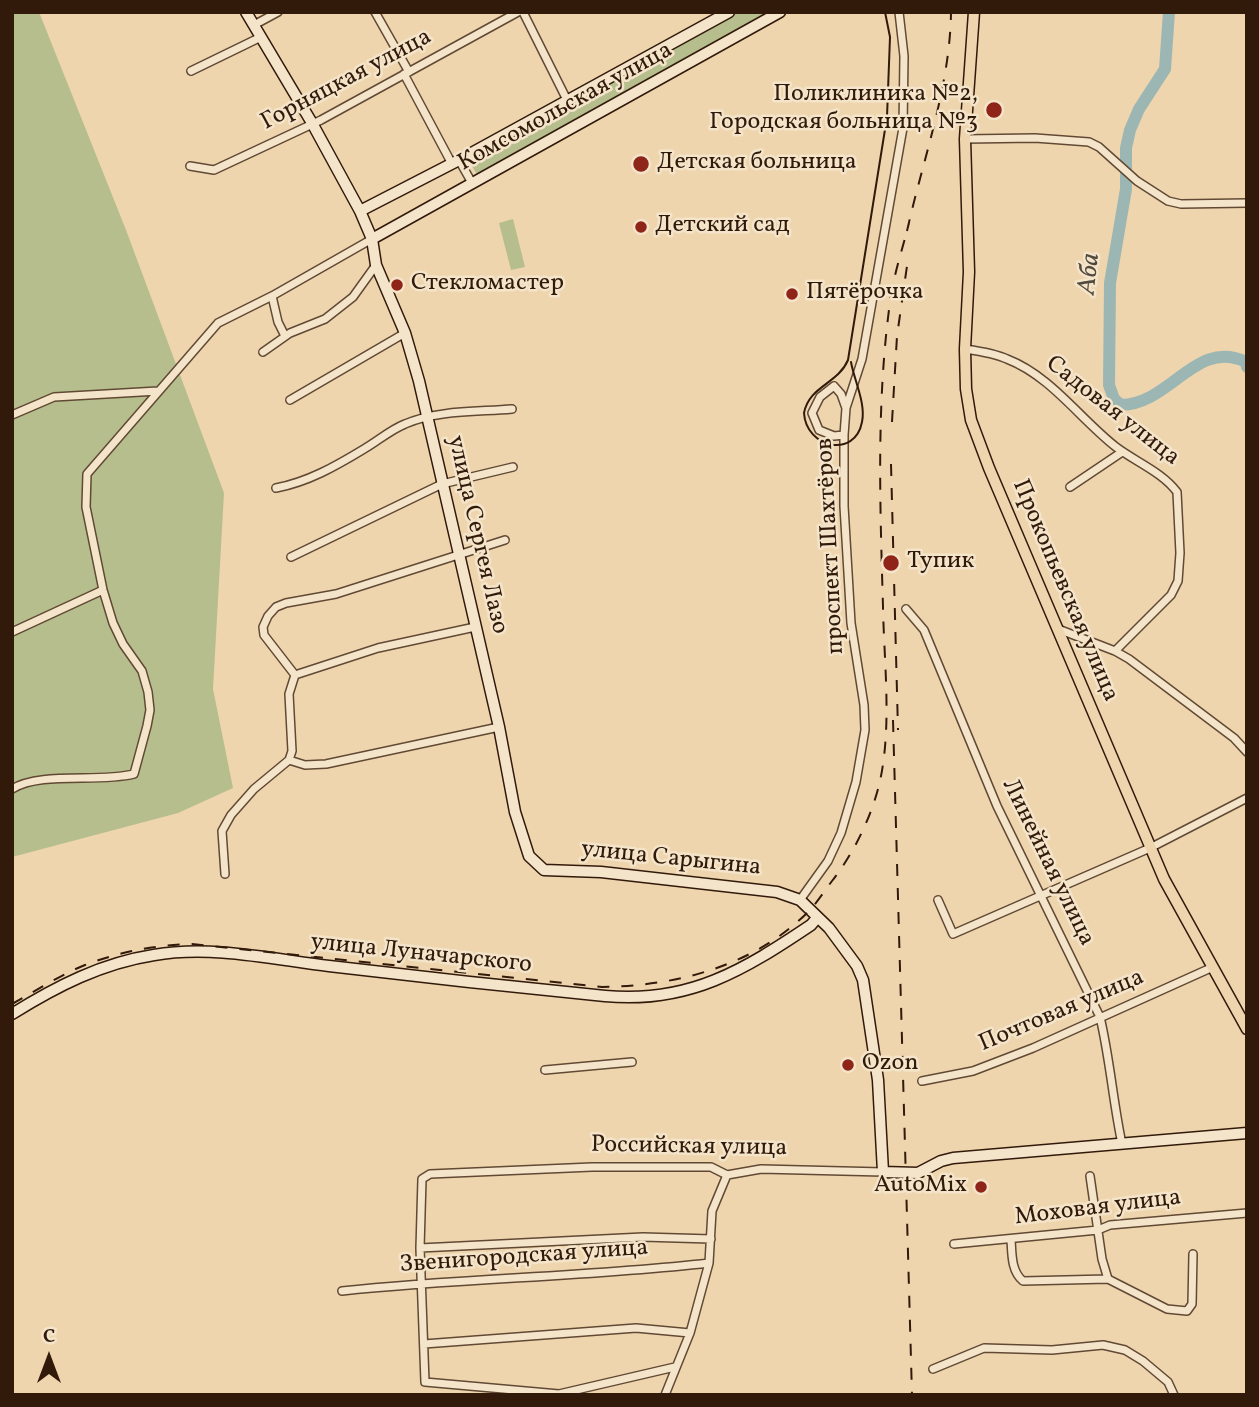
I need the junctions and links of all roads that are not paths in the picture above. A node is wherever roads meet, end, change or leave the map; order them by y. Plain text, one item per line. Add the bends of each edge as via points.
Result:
1 (246, 12) edge
2 (278, 12) edge
3 (375, 12) edge
4 (520, 12) edge
5 (729, 12) edge
6 (780, 12) edge
7 (899, 12) edge
8 (974, 12) edge
9 (254, 25) junction
10 (261, 37) junction
11 (191, 71) dead end
12 (407, 73) junction
13 (568, 100) junction
14 (312, 123) junction
15 (965, 139) junction
16 (456, 162) junction
17 (190, 166) dead end
18 (472, 183) junction
19 (1247, 203) edge
20 (360, 211) junction
21 (372, 239) junction
22 (376, 265) junction
23 (272, 296) junction
24 (405, 333) junction
25 (285, 336) junction
26 (965, 349) junction
27 (263, 352) dead end
28 (158, 391) junction
29 (290, 400) dead end
30 (846, 408) junction
31 (512, 409) dead end
32 (12, 415) edge
33 (428, 417) junction
34 (844, 435) junction
35 (1122, 452) junction
36 (513, 467) dead end
37 (442, 484) junction
38 (1070, 487) dead end
39 (276, 488) dead end
40 (505, 540) dead end
41 (459, 553) junction
42 (291, 557) dead end
43 (103, 590) junction
44 (906, 609) dead end
45 (475, 627) junction
46 (1058, 629) junction
47 (12, 632) edge
48 (1115, 651) junction
49 (295, 675) junction
50 (499, 727) junction
51 (1247, 752) edge
52 (289, 760) junction
53 (12, 789) edge
54 (1247, 798) edge
55 (524, 846) joint
56 (1150, 848) junction
57 (225, 874) dead end
58 (1042, 896) junction
59 (800, 900) junction
60 (938, 900) dead end
61 (817, 918) junction
62 (1213, 967) junction
63 (12, 1014) edge
64 (1100, 1017) junction
65 (1247, 1029) edge
66 (632, 1062) dead end
67 (545, 1070) dead end
68 (922, 1081) dead end
69 (1247, 1133) edge
70 (1122, 1144) junction
71 (883, 1172) junction
72 (727, 1175) junction
73 (1090, 1176) dead end
74 (1247, 1213) edge
75 (1098, 1230) junction
76 (711, 1239) junction
77 (1011, 1239) junction
78 (954, 1244) dead end
79 (420, 1248) junction
80 (1193, 1254) dead end
81 (709, 1263) junction
82 (1108, 1279) junction
83 (421, 1283) junction
84 (342, 1291) dead end
85 (690, 1332) junction
86 (424, 1344) junction
87 (675, 1367) junction
88 (933, 1369) dead end
89 (667, 1394) edge
90 (1174, 1395) edge

1 - 9 main road
2 - 9 street
3 - 12 street
4 - 12 street, Горняцкая улица
4 - 13 street
5 - 13 main road, Комсомольская улица
6 - 18 main road, Комсомольская улица
7 - 30 street, проспект Шахтёров via 903,128 862,359
8 - 15 main road, Прокопьевская улица
9 - 10 main road
10 - 11 street
10 - 14 main road
12 - 14 street, Горняцкая улица
12 - 16 street
13 - 16 main road, Комсомольская улица
14 - 17 street, Горняцкая улица via 215,170
14 - 20 main road
15 - 19 street via 1089,142 1173,203
15 - 26 main road, Прокопьевская улица via 969,272
16 - 18 street
16 - 20 main road, Комсомольская улица
18 - 21 main road, Комсомольская улица
20 - 21 main road, улица Сергея Лазо
21 - 22 main road, улица Сергея Лазо
21 - 23 street
22 - 24 main road, улица Сергея Лазо
22 - 25 street via 353,297 324,319
23 - 25 street
23 - 28 street via 218,323
24 - 29 street
24 - 33 main road, улица Сергея Лазо
25 - 27 street
26 - 35 street, Садовая улица via 1008,359 1031,372
26 - 46 main road, Прокопьевская улица via 971,420
28 - 32 street via 54,397
28 - 43 street via 87,474 86,507
30 - 34 street, проспект Шахтёров
30 - 34 street via 834,386 820,397 812,413 819,430
31 - 33 street
33 - 37 main road, улица Сергея Лазо
33 - 39 street via 396,429 317,476
34 - 59 street, проспект Шахтёров via 851,624 865,730 841,833 828,861
35 - 38 street
35 - 48 street, Садовая улица via 1161,476 1177,492 1180,553 1178,581 1171,595
36 - 37 street
37 - 41 main road, улица Сергея Лазо
37 - 42 street
40 - 41 street
41 - 45 main road, улица Сергея Лазо
41 - 49 street via 336,594 276,607 263,627 267,641
43 - 47 street
43 - 53 street via 113,624 142,671 148,692 150,710 134,774 40,779
44 - 58 street, Линейная улица via 924,630 997,806
45 - 49 street via 377,648
45 - 50 main road, улица Сергея Лазо
46 - 48 street
46 - 56 main road, Прокопьевская улица
48 - 51 street via 1234,737
49 - 52 street via 289,694 293,734
50 - 52 street via 326,764
50 - 55 main road, улица Сергея Лазо
52 - 57 street via 254,789 222,831
54 - 56 street
55 - 59 main road, улица Сарыгина via 544,870 726,885
56 - 58 street
56 - 62 main road, Прокопьевская улица
58 - 60 street via 953,934
58 - 64 street, Линейная улица
59 - 61 main road
61 - 63 main road, улица Луначарского via 752,964 715,982 645,997 191,952 114,964 72,980
61 - 71 main road via 842,943 863,980 878,1080
62 - 64 street, Почтовая улица
62 - 65 main road, Прокопьевская улица
64 - 68 street, Почтовая улица via 973,1071
64 - 70 street, Линейная улица
66 - 67 street
69 - 70 main road, Российская улица
70 - 71 main road, Российская улица via 953,1158 918,1173
71 - 72 street, Российская улица via 761,1170
72 - 76 street via 712,1211
72 - 79 street, Российская улица via 711,1167 430,1174 422,1178
73 - 75 street
74 - 75 street, Моховая улица via 1110,1225
75 - 77 street, Моховая улица
75 - 82 street
76 - 79 street via 643,1237
76 - 81 street
77 - 78 street, Моховая улица
77 - 82 street via 1016,1274 1023,1281
79 - 83 street
80 - 82 street via 1192,1304 1187,1311 1167,1309
81 - 83 street, Звенигородская улица
81 - 85 street
83 - 84 street, Звенигородская улица
83 - 86 street
85 - 86 street via 636,1328
85 - 87 street
86 - 87 street via 425,1382 559,1394
87 - 89 street
88 - 90 street via 984,1348 1052,1350 1103,1345 1125,1350 1143,1361 1167,1382

